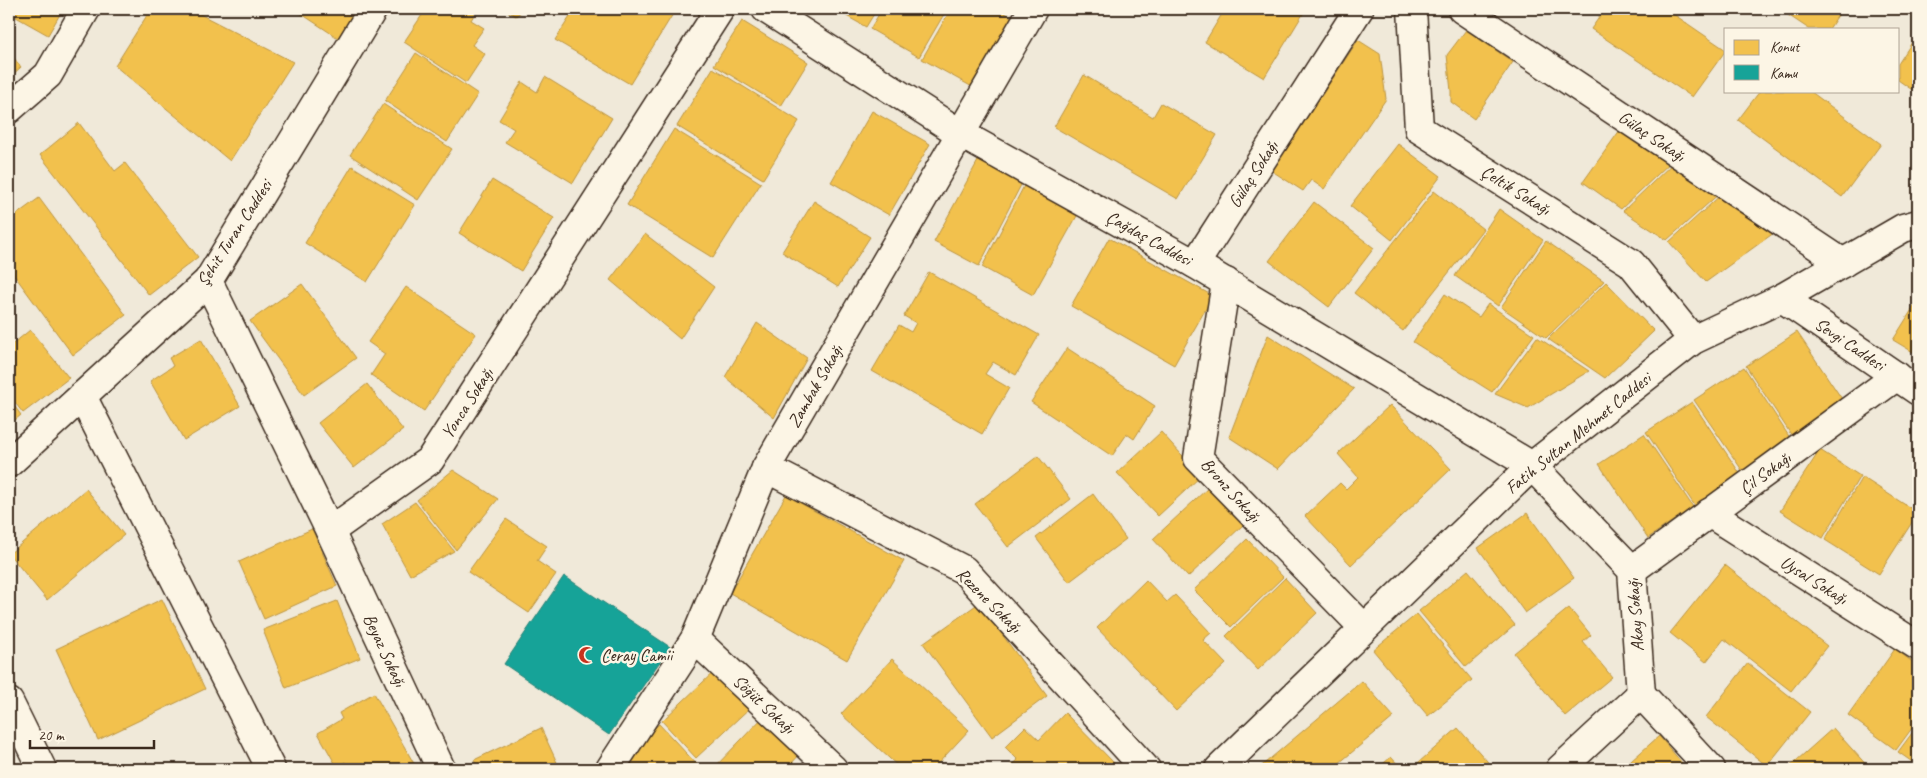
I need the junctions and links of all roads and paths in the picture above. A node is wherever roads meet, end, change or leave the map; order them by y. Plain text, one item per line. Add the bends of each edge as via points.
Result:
1 (86, 9) edge
2 (373, 9) edge
3 (720, 9) edge
4 (766, 9) edge
5 (1033, 9) edge
6 (1360, 9) edge
7 (1412, 9) edge
8 (1462, 9) edge
9 (9, 109) edge
10 (961, 134) junction
11 (1918, 224) edge
12 (1843, 263) junction
13 (1195, 264) junction
14 (208, 281) junction
15 (1226, 282) junction
16 (1782, 298) junction
17 (1693, 340) junction
18 (1908, 384) edge
19 (82, 396) junction
20 (9, 463) edge
21 (1532, 466) junction
22 (766, 468) junction
23 (1710, 513) junction
24 (330, 531) junction
25 (1632, 570) junction
26 (1364, 628) junction
27 (695, 639) junction
28 (1918, 646) edge
29 (1641, 694) junction
30 (9, 702) edge
31 (42, 769) edge
32 (271, 769) edge
33 (441, 769) edge
34 (610, 769) edge
35 (833, 769) edge
36 (1146, 769) edge
37 (1219, 769) edge
38 (1560, 769) edge
39 (1711, 769) edge

1 - 9 street via 48,76
2 - 14 street, Şehit Turan Caddesi
3 - 24 street, Yonca Sokağı via 430,460
4 - 10 street, Çağdaş Caddesi
5 - 10 street, Zambak Sokağı
6 - 13 street, Gülaç Sokağı
7 - 17 street, Çeltik Sokağı via 1419,129 1630,262
8 - 12 street, Gülaç Sokağı
10 - 13 street, Çağdaş Caddesi
10 - 22 street, Zambak Sokağı
11 - 12 street, Fatih Sultan Mehmet Caddesi via 1903,228
12 - 16 street, Fatih Sultan Mehmet Caddesi
13 - 15 street, Çağdaş Caddesi
14 - 19 street, Şehit Turan Caddesi
14 - 24 street
15 - 21 street, Çağdaş Caddesi
15 - 26 street, Bronz Sokağı via 1198,458
16 - 17 street, Fatih Sultan Mehmet Caddesi
16 - 18 street, Sevgi Caddesi
17 - 21 street, Fatih Sultan Mehmet Caddesi
18 - 23 street, Çil Sokağı
19 - 20 street, Şehit Turan Caddesi
19 - 32 street
21 - 25 street, Akay Sokağı
21 - 26 street, Fatih Sultan Mehmet Caddesi
22 - 27 street, Zambak Sokağı
22 - 36 street, Rezene Sokağı via 964,570
23 - 25 street, Çil Sokağı
23 - 28 street, Uysal Sokağı
24 - 33 street, Beyaz Sokağı
25 - 29 street, Akay Sokağı
26 - 37 street, Fatih Sultan Mehmet Caddesi
27 - 34 street, Zambak Sokağı
27 - 35 street, Söğüt Sokağı
29 - 38 street
29 - 39 street
30 - 31 street

